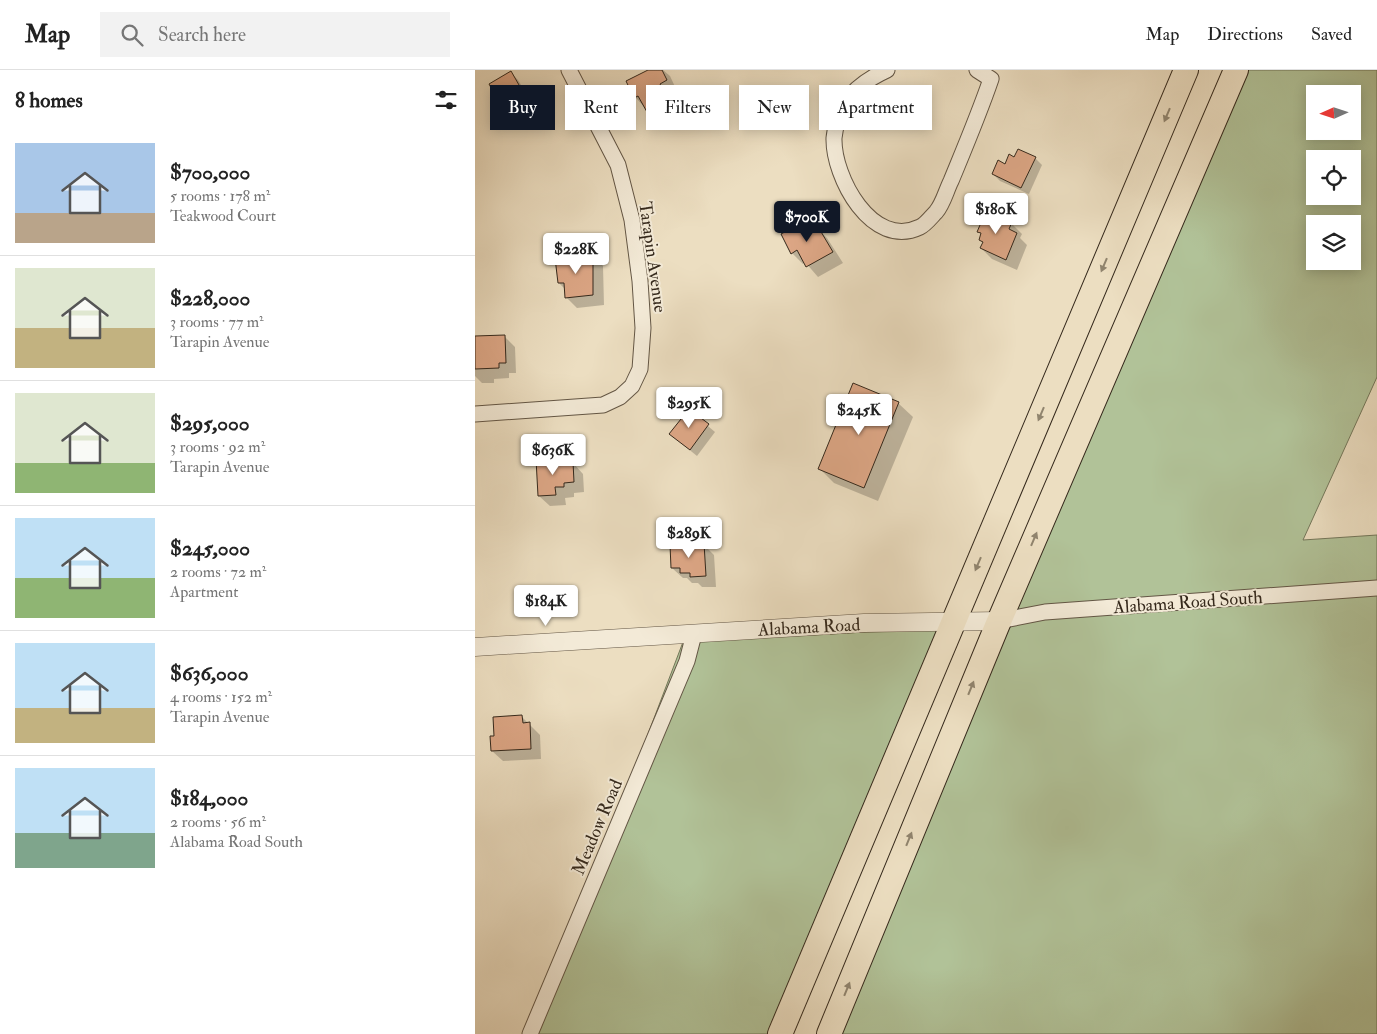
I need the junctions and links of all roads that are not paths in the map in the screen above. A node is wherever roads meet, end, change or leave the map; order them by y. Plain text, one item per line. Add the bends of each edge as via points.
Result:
1 (569, 70) edge
2 (887, 70) edge
3 (977, 70) edge
4 (1186, 70) edge
5 (1235, 70) edge
6 (993, 74) edge
7 (475, 414) edge
8 (1377, 588) edge
9 (999, 621) junction
10 (954, 622) junction
11 (694, 634) junction
12 (475, 648) edge
13 (530, 1034) edge
14 (780, 1034) edge
15 (829, 1034) edge

1 - 7 street, Tarapin Avenue via 618,165 632,220 643,328 640,369 632,386 620,397 603,405
2 - 6 street via 860,86 846,102 834,138 838,165 856,202 875,223 899,232 920,227 938,210
3 - 6 street
4 -> 10 highway
9 -> 5 highway
8 - 9 street, Alabama Road South via 1045,612
9 - 10 street, Alabama Road
15 -> 9 highway
10 - 11 street, Alabama Road
10 - 14 highway
11 - 12 street, Alabama Road
11 - 13 street, Meadow Road via 687,661

